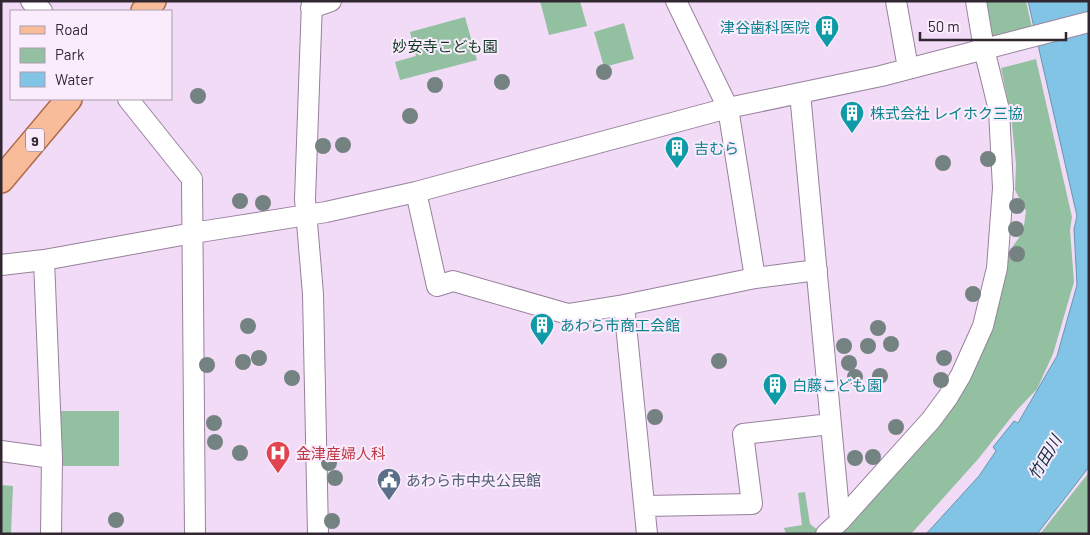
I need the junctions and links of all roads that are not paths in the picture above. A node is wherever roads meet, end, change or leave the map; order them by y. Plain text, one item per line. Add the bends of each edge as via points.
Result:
1 (31, 1) edge
2 (331, 1) edge
3 (676, 1) edge
4 (896, 1) edge
5 (976, 1) edge
6 (311, 5) edge
7 (41, 10) edge
8 (1089, 22) edge
9 (990, 48) junction
10 (908, 68) junction
11 (800, 93) junction
12 (68, 100) edge
13 (129, 100) edge
14 (728, 108) junction
15 (1, 180) edge
16 (416, 192) junction
17 (305, 216) junction
18 (193, 233) junction
19 (44, 260) junction
20 (1, 265) edge
21 (817, 270) junction
22 (755, 278) junction
23 (624, 305) junction
24 (830, 424) junction
25 (1, 451) edge
26 (52, 458) junction
27 (645, 506) junction
28 (833, 527) edge
29 (51, 534) edge
30 (195, 534) edge
31 (318, 534) edge
32 (647, 534) edge

1 - 7 street
2 - 6 street
3 - 14 street
4 - 10 street
5 - 9 street
6 - 17 street
8 - 9 street
9 - 10 street
9 - 28 street via 999,110 1003,188 997,268 983,326 961,375 931,420
10 - 11 street
11 - 14 street
11 - 21 street
12 - 15 main road, 9
13 - 18 street via 192,179
14 - 16 street
14 - 22 street
16 - 17 street
16 - 23 street via 437,286 453,280 568,314
17 - 18 street
17 - 31 street via 313,294
18 - 19 street
18 - 30 street
19 - 20 street
19 - 26 street
21 - 22 street
21 - 24 street
22 - 23 street
23 - 27 street
24 - 27 street via 743,434 752,504
24 - 28 street
25 - 26 street
26 - 29 street
27 - 32 street

